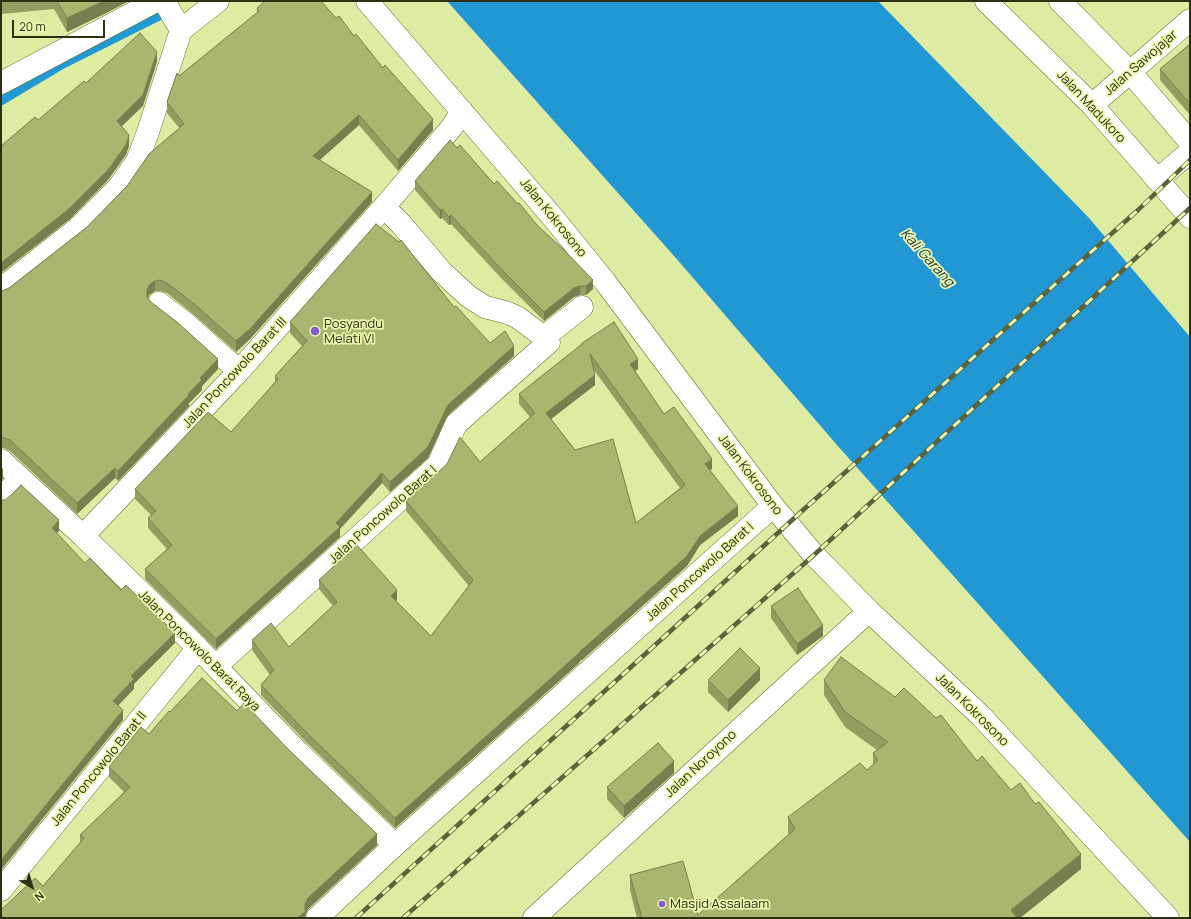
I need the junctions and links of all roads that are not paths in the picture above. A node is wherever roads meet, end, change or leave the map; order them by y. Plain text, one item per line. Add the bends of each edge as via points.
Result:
1 (156, 1) edge
2 (164, 1) edge
3 (218, 1) edge
4 (367, 1) edge
5 (986, 1) edge
6 (1060, 1) edge
7 (1190, 20) edge
8 (181, 30) junction
9 (1130, 72) junction
10 (1, 83) edge
11 (1092, 105) junction
12 (462, 111) junction
13 (1190, 142) edge
14 (1190, 152) edge
15 (1158, 180) junction
16 (384, 207) junction
17 (1190, 218) edge
18 (1, 289) edge
19 (159, 303) dead end
20 (582, 307) dead end
21 (544, 337) junction
22 (239, 371) junction
23 (1, 460) edge
24 (20, 479) junction
25 (1, 498) edge
26 (773, 506) junction
27 (83, 536) junction
28 (869, 610) junction
29 (198, 648) junction
30 (216, 666) junction
31 (395, 845) junction
32 (1, 890) edge
33 (545, 914) edge
34 (318, 918) edge
35 (1168, 918) edge

1 - 10 street
2 - 8 street
3 - 8 street
4 - 12 street, Jalan Kokrosono
5 - 11 street, Jalan Madukoro
6 - 9 street
7 - 9 street, Jalan Sawojajar
8 - 18 street via 137,161 118,188 78,228
9 - 11 street, Jalan Sawojajar
9 - 13 street
11 - 15 street, Jalan Madukoro
12 - 16 street, Jalan Poncowolo Barat III via 452,127
12 - 26 street, Jalan Kokrosono via 556,220 606,283
14 - 15 street
15 - 17 street, Jalan Madukoro
16 - 21 street via 442,272 468,296 485,307 517,317
16 - 22 street, Jalan Poncowolo Barat III
19 - 22 street
20 - 21 street
21 - 30 street, Jalan Poncowolo Barat I via 549,342 456,424 438,465
22 - 27 street, Jalan Poncowolo Barat III
23 - 24 street, Jalan Poncowolo Barat Raya
24 - 25 street
24 - 27 street, Jalan Poncowolo Barat Raya
26 - 28 street, Jalan Kokrosono via 814,555
26 - 31 street, Jalan Poncowolo Barat I
27 - 29 street, Jalan Poncowolo Barat Raya
28 - 33 street, Jalan Noroyono
28 - 35 street, Jalan Kokrosono via 981,716
29 - 30 street, Jalan Poncowolo Barat Raya
29 - 32 street, Jalan Poncowolo Barat II
30 - 31 street, Jalan Poncowolo Barat Raya via 298,752
31 - 34 street

